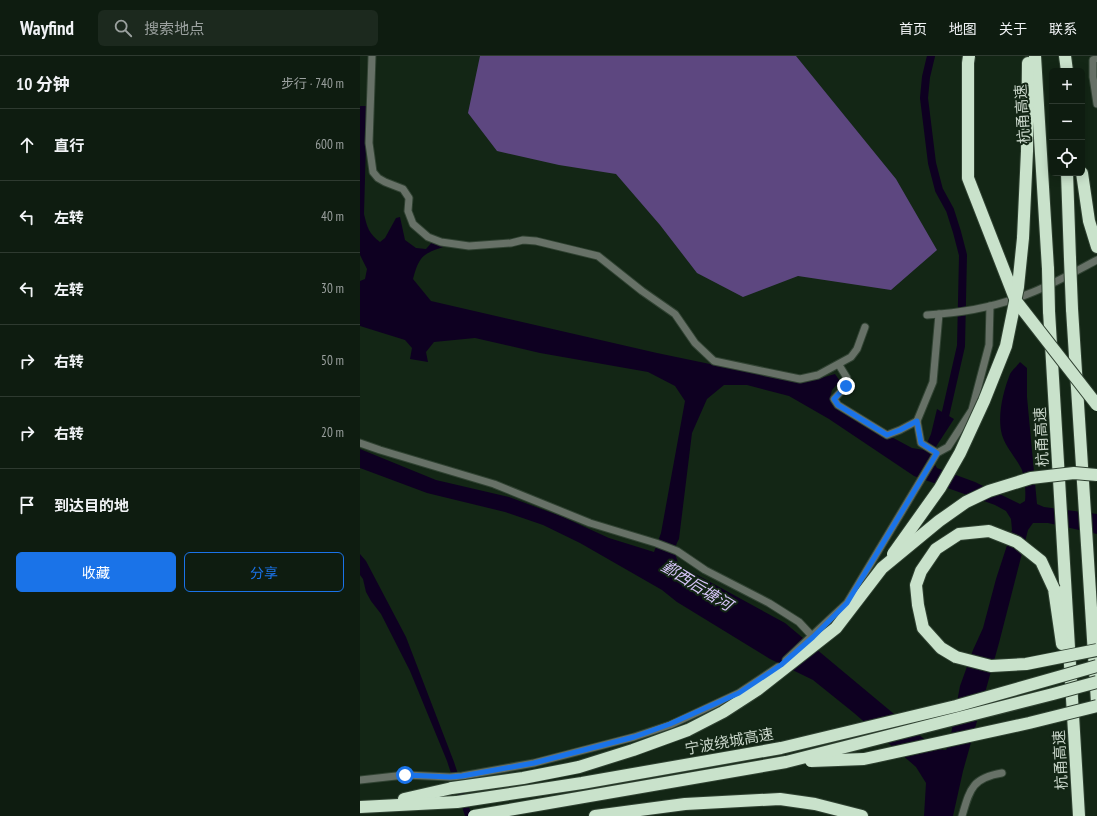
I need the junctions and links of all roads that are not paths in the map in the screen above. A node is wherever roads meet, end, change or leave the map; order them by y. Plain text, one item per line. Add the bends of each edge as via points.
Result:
1 (372, 56) edge
2 (969, 56) edge
3 (1028, 56) edge
4 (1035, 56) edge
5 (1064, 56) edge
6 (1097, 58) edge
7 (1063, 68) edge
8 (1067, 68) edge
9 (1097, 104) edge
10 (1067, 176) edge
11 (1082, 176) edge
12 (1097, 247) edge
13 (1097, 260) edge
14 (990, 306) junction
15 (927, 314) dead end
16 (942, 314) junction
17 (865, 327) dead end
18 (839, 365) junction
19 (1097, 405) edge
20 (917, 421) junction
21 (360, 443) edge
22 (935, 456) junction
23 (1097, 475) edge
24 (882, 568) junction
25 (813, 637) junction
26 (1097, 650) edge
27 (1097, 666) edge
28 (1097, 682) edge
29 (1097, 702) edge
30 (1097, 706) edge
31 (1074, 730) junction
32 (786, 762) junction
33 (1002, 773) dead end
34 (360, 780) edge
35 (451, 783) junction
36 (366, 806) edge
37 (1079, 811) edge
38 (474, 816) edge
39 (595, 816) edge
40 (862, 816) edge
41 (962, 816) edge

1 - 18 street via 369,143 373,172 384,182 403,189 409,198 408,211 413,224 428,236 441,242 469,246 536,241 598,256 675,314 695,343 714,361 800,379 818,375
2 - 19 highway, bridge via 968,178 1016,301
3 - 24 highway, bridge via 1023,238 1018,287 1006,346 960,453 940,488
4 - 31 highway, 杭甬高速, bridge
5 - 7 highway
5 - 8 highway
6 - 9 street via 1093,60 1093,78
10 - 29 highway, bridge via 1072,309
11 - 12 highway via 1089,221
13 - 14 street via 1030,294
14 - 16 street
14 - 22 street via 988,345 972,410 948,447
15 - 16 street
16 - 20 street via 933,382
17 - 18 street via 857,349
18 - 20 street via 847,378 846,386 834,399 838,405 887,435
20 - 22 street via 921,443
21 - 25 street via 494,484 590,523 677,551 704,570 787,614
22 - 25 street via 847,603
23 - 24 highway, bridge via 1074,473 1031,478 989,491 966,502 939,521
24 - 35 highway, bridge via 836,628 757,690 688,730 579,767 523,778
25 - 35 street via 781,665 739,693 670,724 641,735 534,763 462,776
26 - 31 highway, bridge via 1026,664 991,666 956,657 941,648 923,628 916,585 921,571 936,549 959,534 989,531 1017,542 1041,561 1054,589
27 - 36 highway, 宁波绕城高速, bridge via 956,706 781,748 457,802
28 - 32 highway, 宁波绕城高速, bridge
30 - 32 highway, bridge via 864,759
31 - 37 highway, 杭甬高速
32 - 38 highway, 宁波绕城高速, bridge
33 - 41 street via 987,775 973,787
34 - 35 street via 405,775
35 - 36 highway
39 - 40 highway via 686,804 780,799 815,804

